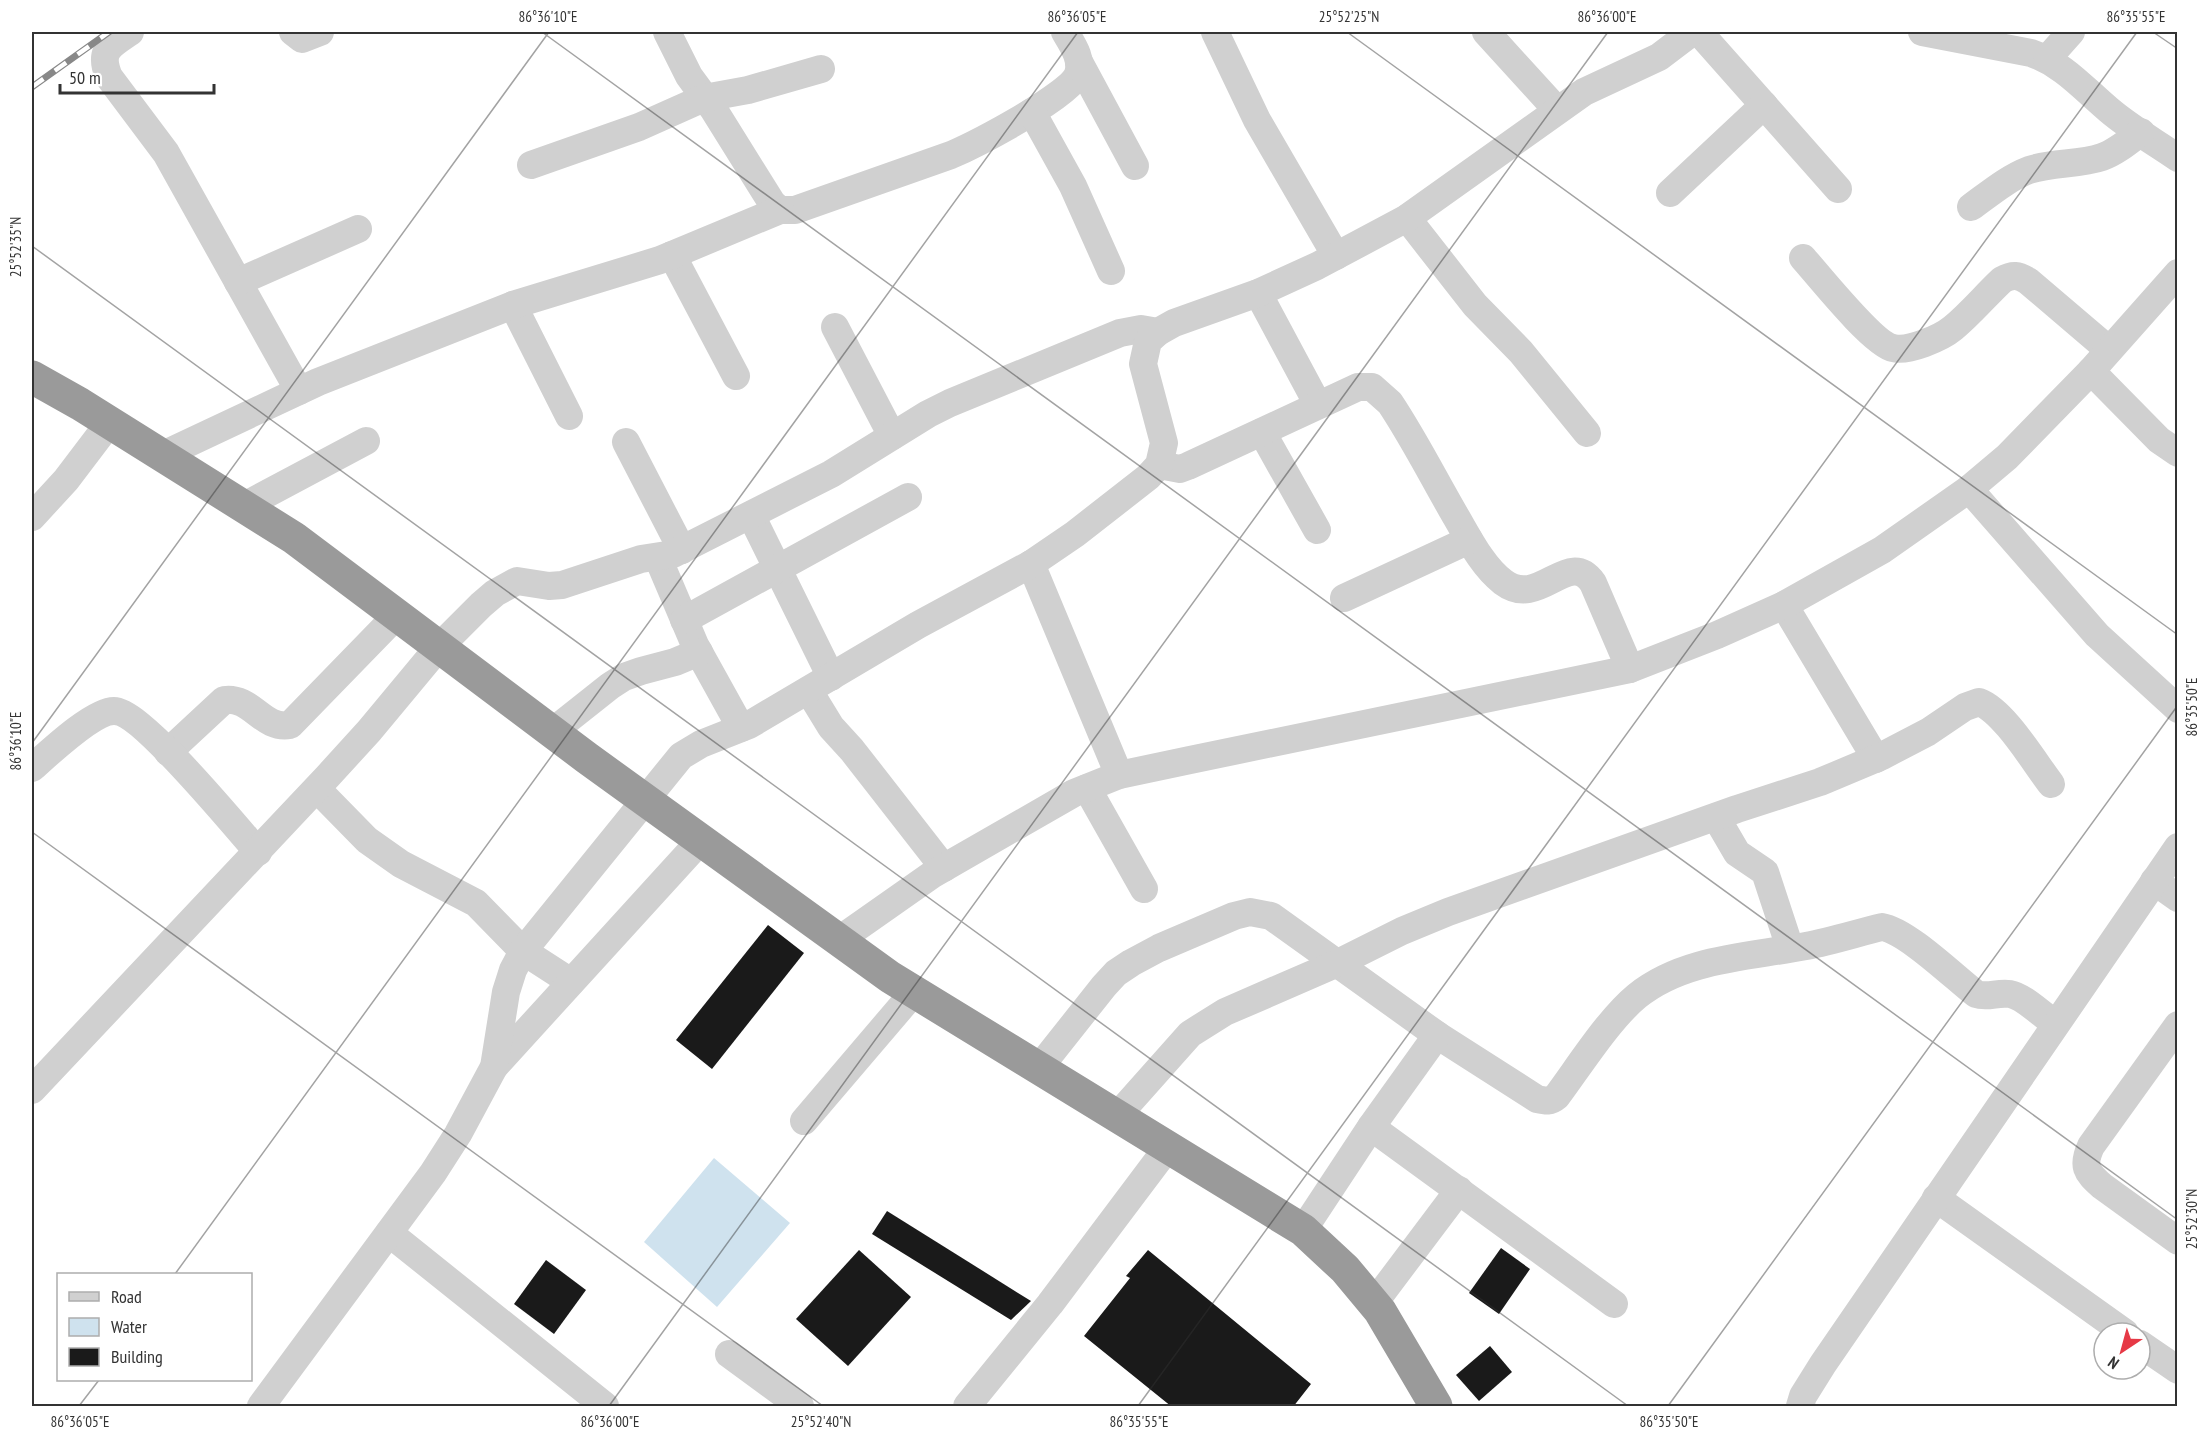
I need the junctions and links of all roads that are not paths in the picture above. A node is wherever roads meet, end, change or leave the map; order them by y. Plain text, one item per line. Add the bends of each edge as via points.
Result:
1 (130, 32) edge
2 (293, 32) edge
3 (320, 32) edge
4 (667, 32) edge
5 (1065, 32) edge
6 (1215, 32) edge
7 (1486, 32) edge
8 (1692, 32) edge
9 (1699, 32) edge
10 (1922, 32) edge
11 (2071, 32) edge
12 (2047, 59) junction
13 (1079, 62) junction
14 (821, 69) dead end
15 (704, 98) junction
16 (1764, 105) junction
17 (1557, 110) junction
18 (1032, 112) junction
19 (2141, 132) junction
20 (2178, 158) edge
21 (531, 165) dead end
22 (1135, 166) dead end
23 (1838, 189) dead end
24 (1670, 193) dead end
25 (1971, 207) dead end
26 (780, 210) junction
27 (1407, 218) junction
28 (358, 229) dead end
29 (672, 255) junction
30 (1336, 256) junction
31 (1803, 258) dead end
32 (1110, 271) dead end
33 (2178, 273) edge
34 (238, 282) junction
35 (1258, 293) junction
36 (513, 305) junction
37 (835, 327) dead end
38 (1158, 332) junction
39 (2100, 360) junction
40 (736, 376) dead end
41 (36, 388) edge
42 (299, 391) junction
43 (1318, 405) junction
44 (569, 416) dead end
45 (110, 422) junction
46 (1262, 432) junction
47 (1587, 433) dead end
48 (892, 436) junction
49 (366, 441) dead end
50 (626, 442) dead end
51 (2178, 453) edge
52 (163, 455) junction
53 (1159, 465) junction
54 (1969, 489) junction
55 (908, 497) dead end
56 (244, 506) junction
57 (751, 515) junction
58 (32, 517) edge
59 (1317, 530) dead end
60 (1469, 540) junction
61 (670, 554) junction
62 (1031, 564) junction
63 (778, 570) junction
64 (1344, 598) dead end
65 (1784, 605) junction
66 (397, 615) junction
67 (684, 620) junction
68 (438, 648) junction
69 (699, 652) junction
70 (1630, 669) junction
71 (820, 684) junction
72 (2178, 710) edge
73 (741, 728) junction
74 (552, 732) junction
75 (168, 752) junction
76 (1876, 759) junction
77 (32, 768) edge
78 (1119, 776) junction
79 (2050, 784) dead end
80 (1087, 788) junction
81 (316, 789) junction
82 (645, 800) junction
83 (1716, 817) junction
84 (701, 840) junction
85 (2178, 847) edge
86 (258, 852) junction
87 (944, 868) junction
88 (2154, 881) junction
89 (1144, 889) dead end
90 (2178, 898) edge
91 (839, 940) junction
92 (1790, 948) junction
93 (523, 951) junction
94 (1338, 963) junction
95 (571, 982) junction
96 (914, 992) junction
97 (2055, 1024) junction
98 (2178, 1025) edge
99 (1437, 1035) junction
100 (494, 1067) junction
101 (1039, 1068) junction
102 (34, 1082) edge
103 (1117, 1116) junction
104 (804, 1121) dead end
105 (1371, 1127) junction
106 (1168, 1147) junction
107 (1459, 1190) junction
108 (1936, 1198) junction
109 (1303, 1230) junction
110 (389, 1233) junction
111 (2178, 1241) edge
112 (1374, 1303) junction
113 (1614, 1304) dead end
114 (2108, 1321) edge
115 (2152, 1352) edge
116 (729, 1354) dead end
117 (2178, 1370) edge
118 (261, 1407) edge
119 (605, 1407) edge
120 (800, 1407) edge
121 (967, 1407) edge
122 (1436, 1407) edge
123 (1800, 1407) edge

1 - 34 street via 109,47 104,56 109,76 166,153
2 - 3 street via 302,39
4 - 15 street
5 - 13 street
6 - 30 street via 1257,120
7 - 17 street
8 - 17 street via 1659,57 1584,92
9 - 16 street
10 - 12 street
11 - 12 street
12 - 19 street
13 - 18 street via 1078,74 1071,84
13 - 22 street
14 - 15 street
15 - 21 street via 639,127
15 - 26 street
16 - 23 street
16 - 24 street
17 - 27 street
18 - 26 street via 951,155 795,210
18 - 32 street via 1073,186
19 - 20 street
19 - 25 street via 2101,158 2018,175
26 - 29 street
27 - 30 street
27 - 47 street via 1475,305 1521,352
28 - 34 street
29 - 36 street
29 - 40 street
30 - 35 street
31 - 39 street via 1883,345 1894,349 1942,335 2002,280 2019,275
33 - 39 street
34 - 42 street
35 - 38 street
35 - 43 street
36 - 42 street
36 - 44 street
37 - 48 street
38 - 48 street via 1141,329 1120,333 950,404
38 - 53 street via 1148,341 1143,364 1164,443
39 - 51 street via 2159,440
39 - 54 street via 2007,457
41 - 45 highway
42 - 52 street
43 - 46 street
43 - 60 street via 1366,385 1380,391 1404,424
45 - 52 highway
45 - 58 street
46 - 53 street via 1180,469
46 - 59 street
48 - 57 street via 831,474
49 - 56 street
50 - 61 street
52 - 56 highway
53 - 62 street via 1108,510
54 - 65 street via 1882,550
54 - 72 street via 2097,635
55 - 63 street
56 - 66 highway
57 - 61 street
57 - 63 street
60 - 64 street
60 - 70 street via 1494,574 1521,590 1570,571 1580,570 1588,575
61 - 67 street
61 - 68 street via 641,559 562,585 517,581 481,604
62 - 71 street
62 - 78 street
63 - 67 street
63 - 71 street
65 - 70 street
65 - 76 street
66 - 68 highway
66 - 75 street via 290,725 269,722 244,702 224,700
67 - 69 street
68 - 74 highway
68 - 81 street
69 - 73 street
69 - 74 street via 624,677
70 - 78 street
71 - 73 street
71 - 87 street via 835,733
73 - 82 street via 681,756
74 - 82 highway
75 - 77 street via 139,723 114,711 84,725
75 - 86 street
76 - 79 street via 1979,702 1989,705 2001,717
76 - 83 street
78 - 80 street
80 - 87 street
80 - 89 street
81 - 86 street
81 - 93 street via 367,840 401,864 476,903
82 - 84 highway
82 - 93 street
83 - 92 street via 1737,853 1765,872
83 - 94 street via 1448,912
84 - 91 highway
84 - 95 street
85 - 88 street
86 - 102 street
87 - 91 street
88 - 90 street
88 - 97 street
91 - 96 highway
92 - 97 street via 1890,928 1976,994 2017,996
92 - 99 street via 1678,972 1655,983 1630,1003 1551,1101 1537,1099
93 - 95 street
93 - 100 street via 506,992
94 - 99 street
94 - 101 street via 1270,916 1250,912 1234,916 1159,948 1116,973
94 - 103 street via 1225,1012 1197,1029
95 - 100 street
96 - 101 highway
96 - 104 street
97 - 108 street
98 - 111 street via 2091,1146 2086,1167 2102,1186
99 - 105 street
100 - 110 street via 458,1134
101 - 103 highway
103 - 106 highway
105 - 107 street
105 - 109 street
106 - 109 highway
106 - 121 street
107 - 112 street
107 - 113 street
108 - 114 street
108 - 123 street via 1803,1395
109 - 112 highway
110 - 118 street
110 - 119 street
112 - 122 highway
115 - 117 street
116 - 120 street

